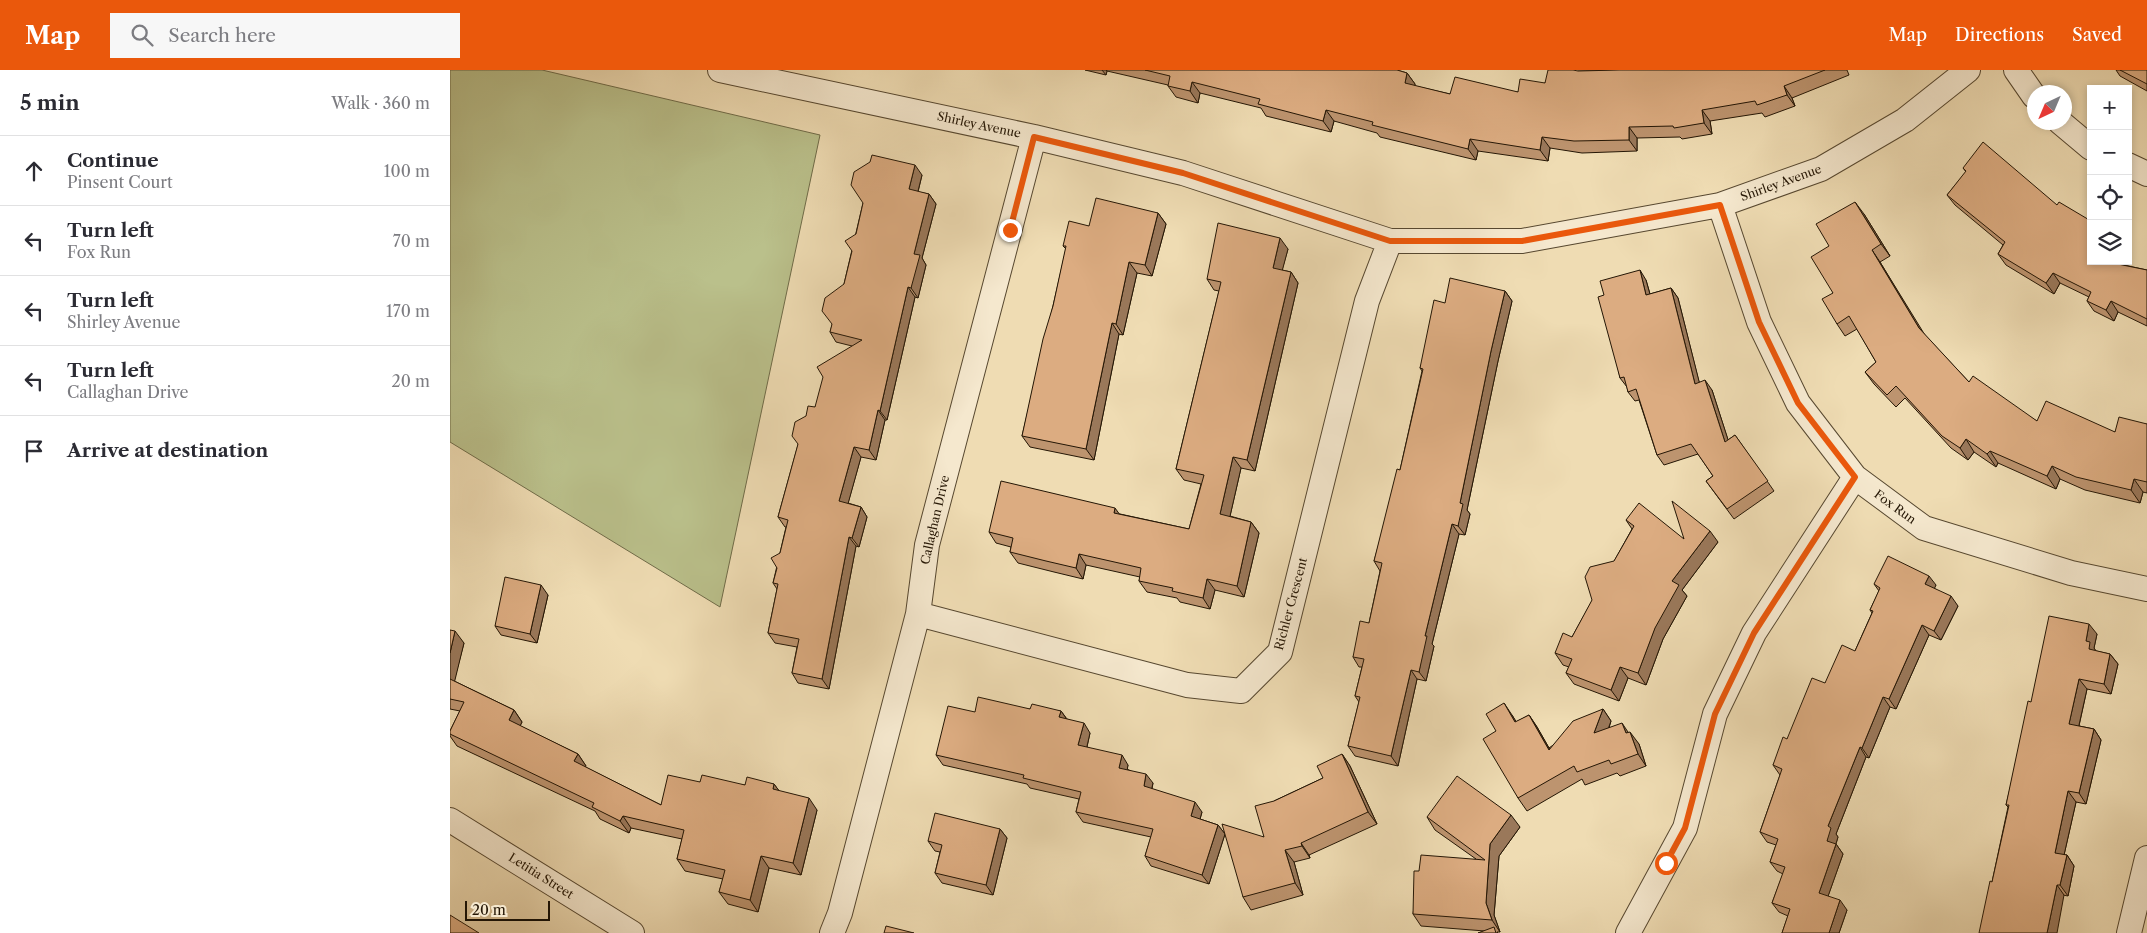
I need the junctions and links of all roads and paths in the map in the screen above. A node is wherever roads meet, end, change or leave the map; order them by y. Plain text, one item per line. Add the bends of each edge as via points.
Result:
1 (720, 70) edge
2 (1968, 70) edge
3 (2016, 70) edge
4 (799, 78) edge
5 (2027, 86) edge
6 (2070, 130) edge
7 (1034, 137) junction
8 (2087, 145) edge
9 (2132, 167) edge
10 (2147, 174) edge
11 (1720, 205) junction
12 (1390, 241) junction
13 (1855, 477) junction
14 (2147, 588) edge
15 (918, 614) junction
16 (450, 820) edge
17 (2147, 858) edge
18 (632, 933) edge
19 (832, 933) edge
20 (1628, 933) edge
21 (2129, 933) edge

1 - 4 street, Shirley Avenue
2 - 11 street, Shirley Avenue via 1905,120 1821,169
3 - 5 street
4 - 7 street, Shirley Avenue
6 - 8 street
7 - 12 street, Shirley Avenue via 1183,173
7 - 15 street, Callaghan Drive via 927,544
9 - 10 street
11 - 12 street, Shirley Avenue via 1522,241
11 - 13 street, Fox Run via 1759,322 1798,403
12 - 15 street, Richler Crescent via 1367,301 1280,652 1242,691 1188,685
13 - 14 street, Fox Run via 1924,528 2071,573
13 - 20 street via 1754,633 1715,714 1685,828
15 - 19 street, Callaghan Drive via 840,913
16 - 18 street, Letitia Street
17 - 21 street

